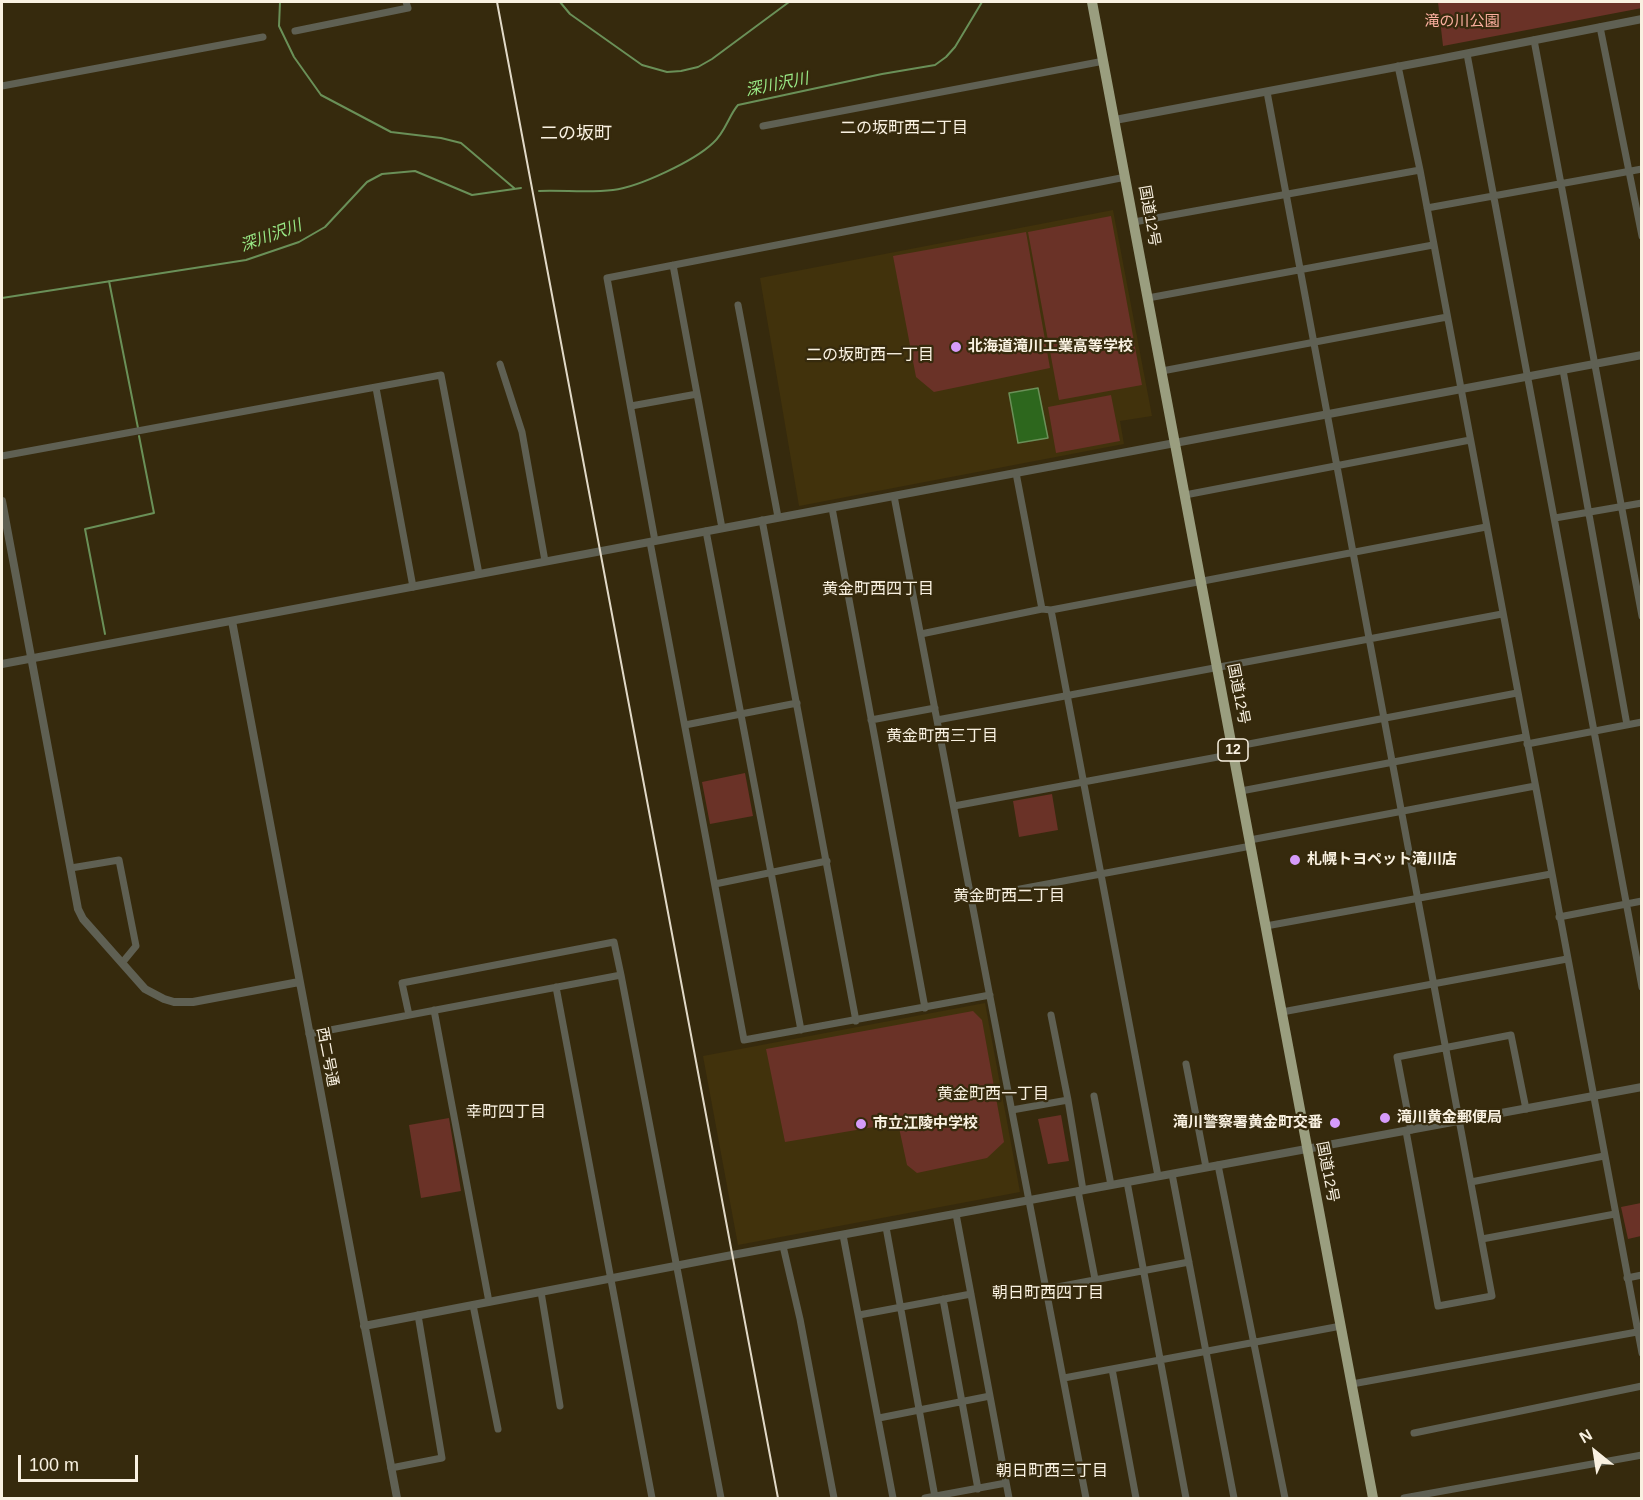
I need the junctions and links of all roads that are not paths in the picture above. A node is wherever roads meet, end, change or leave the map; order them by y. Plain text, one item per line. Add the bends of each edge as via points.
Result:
1 (406, 2) edge
2 (1092, 2) edge
3 (1641, 19) edge
4 (1600, 27) junction
5 (295, 31) dead end
6 (263, 37) dead end
7 (1534, 40) junction
8 (1467, 54) junction
9 (1104, 61) junction
10 (1398, 66) junction
11 (2, 86) edge
12 (1267, 92) junction
13 (1115, 120) junction
14 (763, 126) dead end
15 (1641, 169) edge
16 (1420, 170) junction
17 (1630, 171) junction
18 (1126, 177) junction
19 (1561, 184) junction
20 (1287, 195) junction
21 (1493, 197) junction
22 (1427, 208) junction
23 (1134, 222) junction
24 (1641, 236) edge
25 (1433, 245) junction
26 (674, 265) junction
27 (1300, 269) junction
28 (1148, 298) junction
29 (738, 305) dead end
30 (1447, 317) junction
31 (1314, 341) junction
32 (1641, 355) edge
33 (500, 363) dead end
34 (1594, 364) junction
35 (1162, 370) junction
36 (1563, 370) junction
37 (1527, 377) junction
38 (376, 388) junction
39 (1460, 389) junction
40 (697, 394) junction
41 (631, 406) junction
42 (1327, 414) junction
43 (1470, 440) junction
44 (1176, 443) junction
45 (2, 456) edge
46 (1337, 466) junction
47 (1016, 473) junction
48 (1185, 495) junction
49 (894, 496) junction
50 (2, 501) edge
51 (1641, 503) edge
52 (1621, 507) junction
53 (832, 508) junction
54 (1588, 513) junction
55 (778, 517) junction
56 (1555, 518) junction
57 (762, 520) junction
58 (1486, 527) junction
59 (722, 528) junction
60 (706, 531) junction
61 (652, 541) junction
62 (1353, 552) junction
63 (545, 561) junction
64 (479, 574) junction
65 (1201, 582) junction
66 (413, 587) junction
67 (1042, 609) junction
68 (1051, 610) junction
69 (1502, 614) junction
70 (1641, 616) edge
71 (232, 621) junction
72 (921, 634) junction
73 (1370, 638) junction
74 (31, 658) junction
75 (2, 664) edge
76 (1217, 667) junction
77 (1517, 693) junction
78 (1067, 696) junction
79 (797, 704) junction
80 (935, 708) junction
81 (741, 714) junction
82 (1385, 719) junction
83 (871, 720) junction
84 (937, 720) junction
85 (1641, 722) edge
86 (684, 725) junction
87 (1627, 725) junction
88 (1594, 731) junction
89 (1526, 740) junction
90 (1233, 750) junction
91 (1392, 763) junction
92 (1084, 781) junction
93 (1535, 786) junction
94 (1240, 790) junction
95 (954, 806) junction
96 (1401, 811) junction
97 (1251, 843) junction
98 (827, 861) junction
99 (71, 868) junction
100 (771, 873) junction
101 (1101, 874) junction
102 (1551, 874) junction
103 (715, 884) junction
104 (972, 898) junction
105 (1417, 898) junction
106 (1641, 902) edge
107 (1626, 904) junction
108 (1559, 917) junction
109 (1266, 926) junction
110 (1568, 959) junction
111 (122, 963) junction
112 (621, 975) junction
113 (299, 982) junction
114 (1434, 984) junction
115 (556, 987) junction
116 (1641, 987) edge
117 (990, 995) junction
118 (925, 1008) junction
119 (434, 1010) junction
120 (1282, 1012) junction
121 (408, 1015) junction
122 (1052, 1015) dead end
123 (856, 1021) junction
124 (801, 1030) junction
125 (309, 1034) junction
126 (1446, 1048) junction
127 (1186, 1064) dead end
128 (1641, 1087) edge
129 (1094, 1096) dead end
130 (1593, 1096) junction
131 (1068, 1100) junction
132 (1526, 1109) junction
133 (1012, 1110) junction
134 (1460, 1121) junction
135 (1408, 1131) junction
136 (1308, 1150) junction
137 (1604, 1156) junction
138 (1218, 1165) junction
139 (1206, 1167) junction
140 (1172, 1174) junction
141 (1158, 1176) junction
142 (1127, 1182) junction
143 (1472, 1182) junction
144 (1111, 1185) junction
145 (1081, 1191) junction
146 (1030, 1200) junction
147 (956, 1214) junction
148 (1615, 1214) junction
149 (886, 1227) junction
150 (843, 1235) junction
151 (1482, 1239) junction
152 (783, 1246) junction
153 (1189, 1262) junction
154 (676, 1266) junction
155 (1143, 1270) junction
156 (1641, 1275) edge
157 (1627, 1278) junction
158 (609, 1279) junction
159 (1095, 1279) junction
160 (1047, 1289) junction
161 (541, 1292) junction
162 (971, 1294) junction
163 (943, 1299) junction
164 (489, 1302) junction
165 (473, 1305) junction
166 (900, 1307) junction
167 (418, 1315) junction
168 (859, 1315) junction
169 (364, 1326) junction
170 (1341, 1326) junction
171 (1638, 1332) junction
172 (1253, 1343) junction
173 (1207, 1352) junction
174 (1641, 1353) edge
175 (1159, 1359) junction
176 (1112, 1369) junction
177 (1064, 1378) junction
178 (1352, 1384) junction
179 (1641, 1386) edge
180 (990, 1396) junction
181 (962, 1402) junction
182 (560, 1406) dead end
183 (920, 1410) junction
184 (879, 1418) junction
185 (498, 1429) dead end
186 (1414, 1433) dead end
187 (1641, 1455) edge
188 (391, 1468) junction
189 (1006, 1484) junction
190 (978, 1489) junction
191 (961, 1495) edge
192 (934, 1497) junction
193 (397, 1498) edge
194 (652, 1498) edge
195 (721, 1498) edge
196 (834, 1498) edge
197 (893, 1498) edge
198 (925, 1498) edge
199 (1009, 1498) edge
200 (1086, 1498) edge
201 (1136, 1498) edge
202 (1185, 1498) edge
203 (1234, 1498) edge
204 (1285, 1498) edge
205 (1373, 1498) edge
206 (1404, 1498) edge

1 - 5 street via 408,8
2 - 9 highway, 国道12号 / 12
3 - 4 street
4 - 7 street
4 - 17 street
6 - 11 street
7 - 8 street
7 - 19 street
8 - 10 street
8 - 21 street
9 - 13 highway, 国道12号 / 12
9 - 14 street
10 - 12 street
10 - 16 street
12 - 13 street
12 - 20 street
13 - 18 highway, 国道12号 / 12
15 - 17 street
16 - 20 street
16 - 22 street
17 - 19 street
17 - 24 street
18 - 23 highway, 国道12号 / 12
18 - 26 street
19 - 21 street
19 - 34 street
20 - 23 street
20 - 27 street
21 - 22 street
21 - 37 street
22 - 25 street
23 - 28 highway, 国道12号 / 12
25 - 27 street
25 - 30 street
26 - 40 street
26 - 41 street via 607,278
27 - 28 street
27 - 31 street
28 - 35 highway, 国道12号 / 12
29 - 55 street
30 - 31 street
30 - 39 street
31 - 35 street
31 - 42 street
32 - 34 street
33 - 63 street via 522,432
34 - 36 street
34 - 52 street
35 - 44 highway, 国道12号 / 12
36 - 37 street
36 - 54 street
37 - 39 street
37 - 56 street
38 - 45 street
38 - 64 street via 441,375
38 - 66 street
39 - 42 street
39 - 43 street
40 - 41 street
40 - 59 street
41 - 61 street
42 - 44 street
42 - 46 street
43 - 46 street
43 - 58 street
44 - 47 street
44 - 48 highway, 国道12号 / 12
46 - 48 street
46 - 62 street
47 - 49 street
47 - 67 street
48 - 65 highway, 国道12号 / 12
49 - 53 street
49 - 72 street
50 - 74 street
51 - 52 street
52 - 54 street
52 - 70 street
53 - 55 street
53 - 83 street
54 - 56 street
54 - 87 street
55 - 57 street
56 - 88 street
57 - 59 street
57 - 79 street
58 - 62 street
58 - 69 street
59 - 60 street
60 - 61 street
60 - 81 street
61 - 63 street
61 - 86 street
62 - 65 street
62 - 73 street
63 - 64 street
64 - 66 street
65 - 68 street
65 - 76 highway, 国道12号 / 12
66 - 71 street
67 - 68 street
67 - 72 street
68 - 78 street
69 - 73 street
69 - 77 street
71 - 74 street
71 - 113 street, 西二号通
72 - 80 street
73 - 76 street
73 - 82 street
74 - 75 street
74 - 99 street
76 - 78 street
76 - 90 highway, 国道12号 / 12
77 - 82 street
77 - 89 street
78 - 84 street
78 - 92 street
79 - 81 street
79 - 98 street
80 - 83 street
80 - 84 street
81 - 86 street
81 - 100 street
82 - 90 street
82 - 91 street
83 - 118 street
84 - 95 street
85 - 87 street
86 - 103 street
87 - 88 street
88 - 89 street
88 - 107 street
89 - 91 street
89 - 93 street
90 - 92 street
90 - 94 highway, 国道12号 / 12
91 - 94 street
91 - 96 street
92 - 95 street
92 - 101 street
93 - 96 street
93 - 102 street
94 - 97 highway, 国道12号 / 12
95 - 104 street
96 - 97 street
96 - 105 street
97 - 101 street
97 - 109 highway, 国道12号 / 12
98 - 100 street
98 - 123 street
99 - 111 street via 83,919
99 - 111 street via 119,860 135,946
100 - 103 street
100 - 124 street
101 - 104 street
101 - 141 street
102 - 105 street
102 - 108 street
103 - 124 street via 744,1040
104 - 117 street
105 - 109 street
105 - 114 street
106 - 107 street
107 - 108 street
107 - 116 street
108 - 110 street
109 - 120 highway, 国道12号 / 12
110 - 114 street
110 - 130 street
111 - 113 street via 146,989 174,1002 193,1002
112 - 115 street
112 - 121 street via 614,942 402,983
112 - 154 street
113 - 125 street, 西二号通
114 - 120 street
114 - 126 street
115 - 119 street
115 - 158 street
117 - 118 street
117 - 133 street
118 - 123 street
119 - 121 street
119 - 164 street
120 - 136 highway, 国道12号 / 12
121 - 125 street
122 - 131 street
123 - 124 street
125 - 169 street, 西二号通
126 - 132 street via 1511,1035
126 - 134 street
126 - 135 street via 1397,1057
127 - 139 street
128 - 130 street
129 - 144 street
130 - 132 street
130 - 137 street
131 - 133 street
131 - 145 street
132 - 134 street
133 - 146 street
134 - 135 street
134 - 143 street
135 - 136 street
135 - 151 street via 1438,1306 1492,1296
136 - 138 street
136 - 170 highway, 国道12号 / 12
137 - 143 street
137 - 148 street
138 - 139 street
138 - 172 street
139 - 140 street
140 - 141 street
140 - 153 street
141 - 142 street
142 - 144 street
142 - 155 street
143 - 151 street
144 - 145 street
145 - 146 street
145 - 159 street
146 - 147 street
146 - 160 street
147 - 149 street
147 - 162 street
148 - 151 street
148 - 157 street
149 - 150 street
149 - 166 street
150 - 152 street
150 - 168 street
152 - 154 street
152 - 196 street
153 - 155 street
153 - 173 street
154 - 158 street
154 - 195 street
155 - 159 street
155 - 175 street
156 - 157 street
157 - 171 street
158 - 161 street
158 - 194 street
159 - 160 street
160 - 177 street
161 - 164 street
161 - 182 street
162 - 163 street
162 - 180 street
163 - 166 street
163 - 181 street
164 - 165 street
165 - 167 street
165 - 185 street
166 - 168 street
166 - 183 street
167 - 169 street
167 - 188 street via 442,1458
168 - 184 street
169 - 188 street, 西二号通
170 - 172 street
170 - 178 highway, 国道12号 / 12
171 - 174 street
171 - 178 street
172 - 173 street
172 - 204 street
173 - 175 street
173 - 203 street
175 - 176 street
175 - 202 street
176 - 177 street
176 - 201 street
177 - 200 street
178 - 205 highway, 国道12号 / 12
179 - 186 street
180 - 181 street
180 - 189 street
181 - 183 street
181 - 190 street
183 - 184 street
183 - 192 street
184 - 197 street
187 - 206 street
188 - 193 street, 西二号通
189 - 190 street
189 - 199 street
190 - 191 street
191 - 192 street
192 - 198 street

